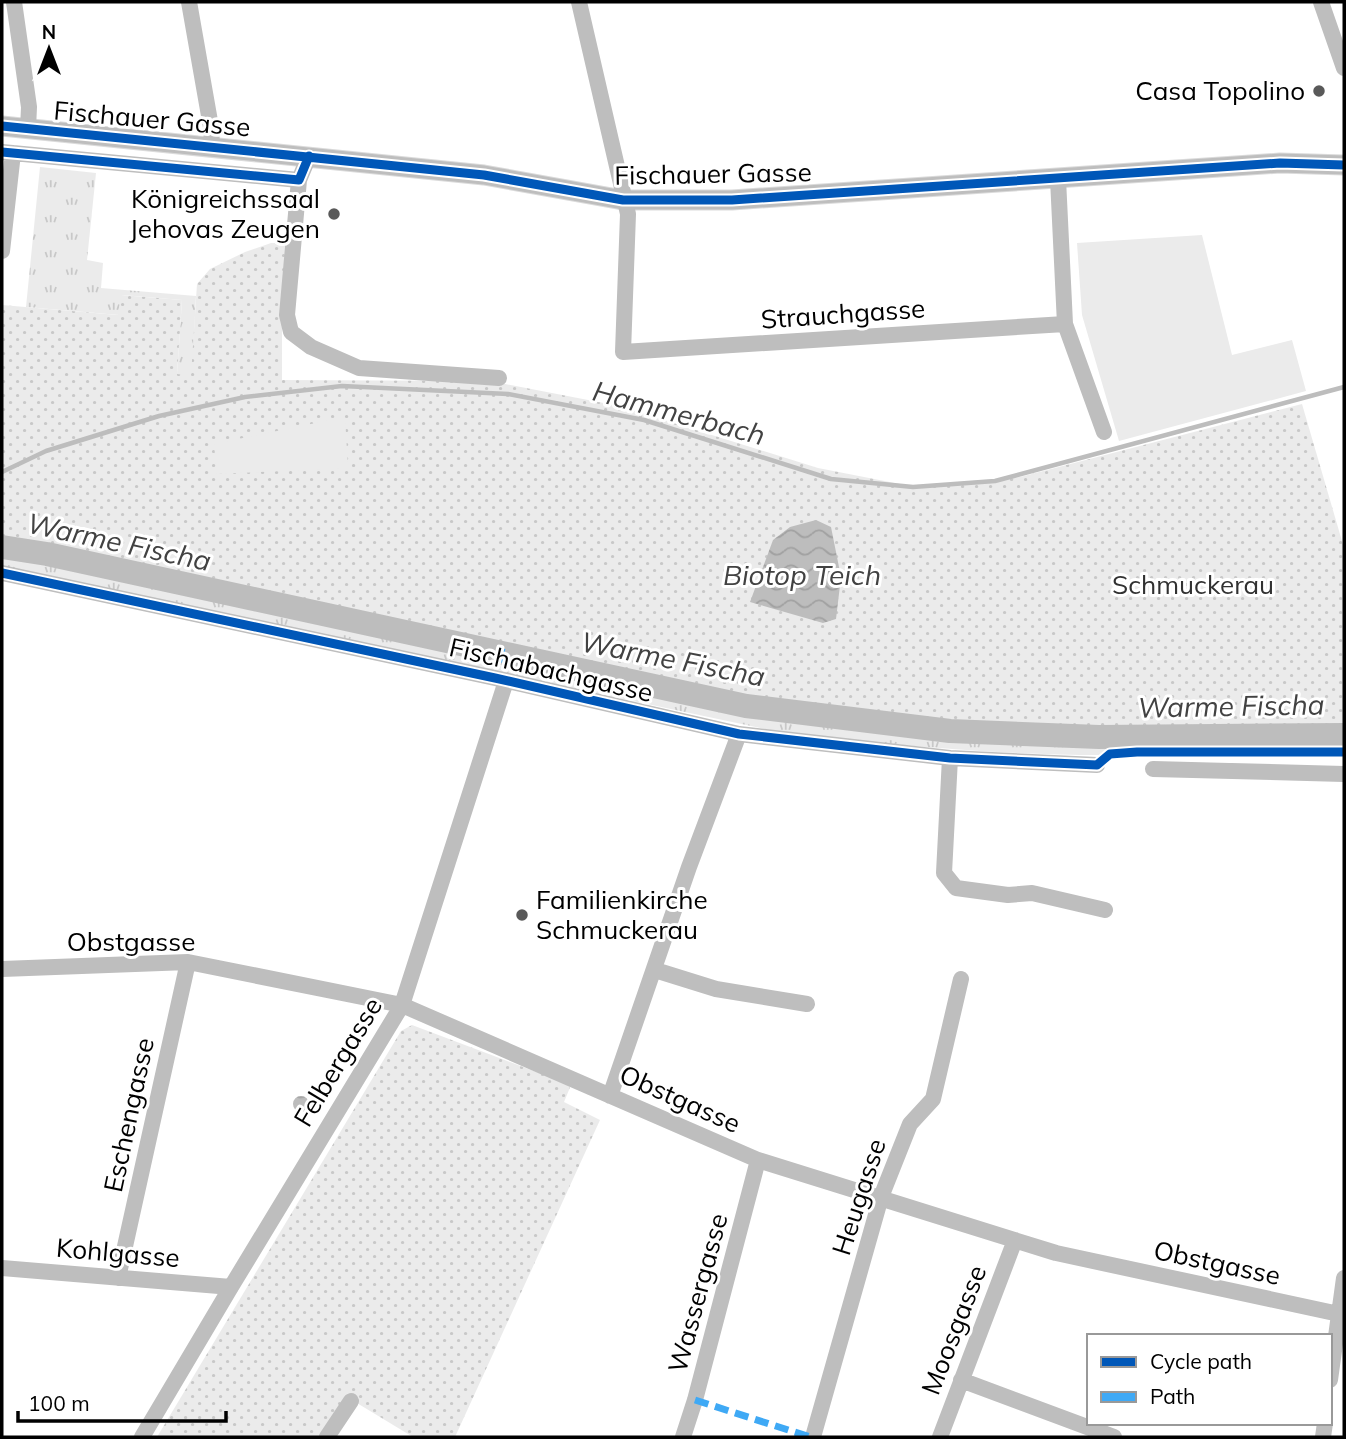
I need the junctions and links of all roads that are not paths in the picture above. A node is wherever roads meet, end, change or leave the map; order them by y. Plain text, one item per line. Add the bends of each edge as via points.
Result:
1 (14, 2) edge
2 (189, 2) edge
3 (579, 2) edge
4 (1321, 2) edge
5 (1344, 68) edge
6 (2, 126) edge
7 (28, 129) junction
8 (212, 146) junction
9 (7, 152) edge
10 (309, 156) junction
11 (1344, 165) edge
12 (1058, 179) junction
13 (299, 180) junction
14 (623, 200) junction
15 (2, 251) edge
16 (1065, 324) junction
17 (499, 379) dead end
18 (1104, 432) dead end
19 (2, 573) edge
20 (506, 681) junction
21 (739, 734) junction
22 (950, 758) junction
23 (1097, 765) dead end
24 (1153, 769) dead end
25 (1344, 774) edge
26 (1105, 910) dead end
27 (188, 962) junction
28 (2, 969) edge
29 (655, 970) junction
30 (961, 979) dead end
31 (807, 1004) dead end
32 (402, 1005) junction
33 (610, 1096) junction
34 (758, 1160) junction
35 (881, 1198) junction
36 (1015, 1240) junction
37 (2, 1268) edge
38 (118, 1278) junction
39 (1344, 1278) edge
40 (231, 1287) junction
41 (1339, 1314) junction
42 (1332, 1365) edge
43 (961, 1380) junction
44 (351, 1401) dead end
45 (142, 1437) edge
46 (327, 1437) edge
47 (683, 1437) edge
48 (813, 1437) edge
49 (940, 1437) edge
50 (1114, 1437) edge

1 - 7 street
2 - 8 street
3 - 14 street
4 - 5 street
6 - 7 main road, Fischauer Gasse
7 - 8 main road, Fischauer Gasse
8 - 10 main road, Fischauer Gasse
9 - 13 street
9 - 15 street
10 - 13 street
10 - 14 main road, Fischauer Gasse via 484,175
11 - 12 main road, Fischauer Gasse via 1280,163
12 - 14 main road, Fischauer Gasse via 732,200
12 - 16 street
13 - 17 street via 287,316 291,332 359,368
14 - 16 street, Strauchgasse via 628,214 624,352
16 - 18 street
19 - 20 street, Fischabachgasse
20 - 21 street, Fischabachgasse
20 - 32 street, Felbergasse
21 - 22 street, Fischabachgasse
21 - 29 street
22 - 23 street, Fischabachgasse
22 - 26 street via 944,873 956,888 1007,895 1032,893
24 - 25 street
27 - 28 street, Obstgasse
27 - 32 street, Obstgasse
27 - 38 street, Eschengasse
29 - 31 street via 716,989
29 - 33 street
30 - 35 street, Heugasse via 933,1099 910,1124
32 - 33 street, Obstgasse
32 - 40 street, Felbergasse
33 - 34 street, Obstgasse
34 - 35 street, Obstgasse
34 - 47 street, Wassergasse
35 - 36 street, Obstgasse
35 - 48 street, Heugasse
36 - 41 street, Obstgasse via 1056,1253
36 - 43 street, Moosgasse
37 - 38 street, Kohlgasse
38 - 40 street, Kohlgasse
39 - 41 street
40 - 45 street, Felbergasse
41 - 42 street
43 - 49 street, Moosgasse
43 - 50 street
44 - 46 street

